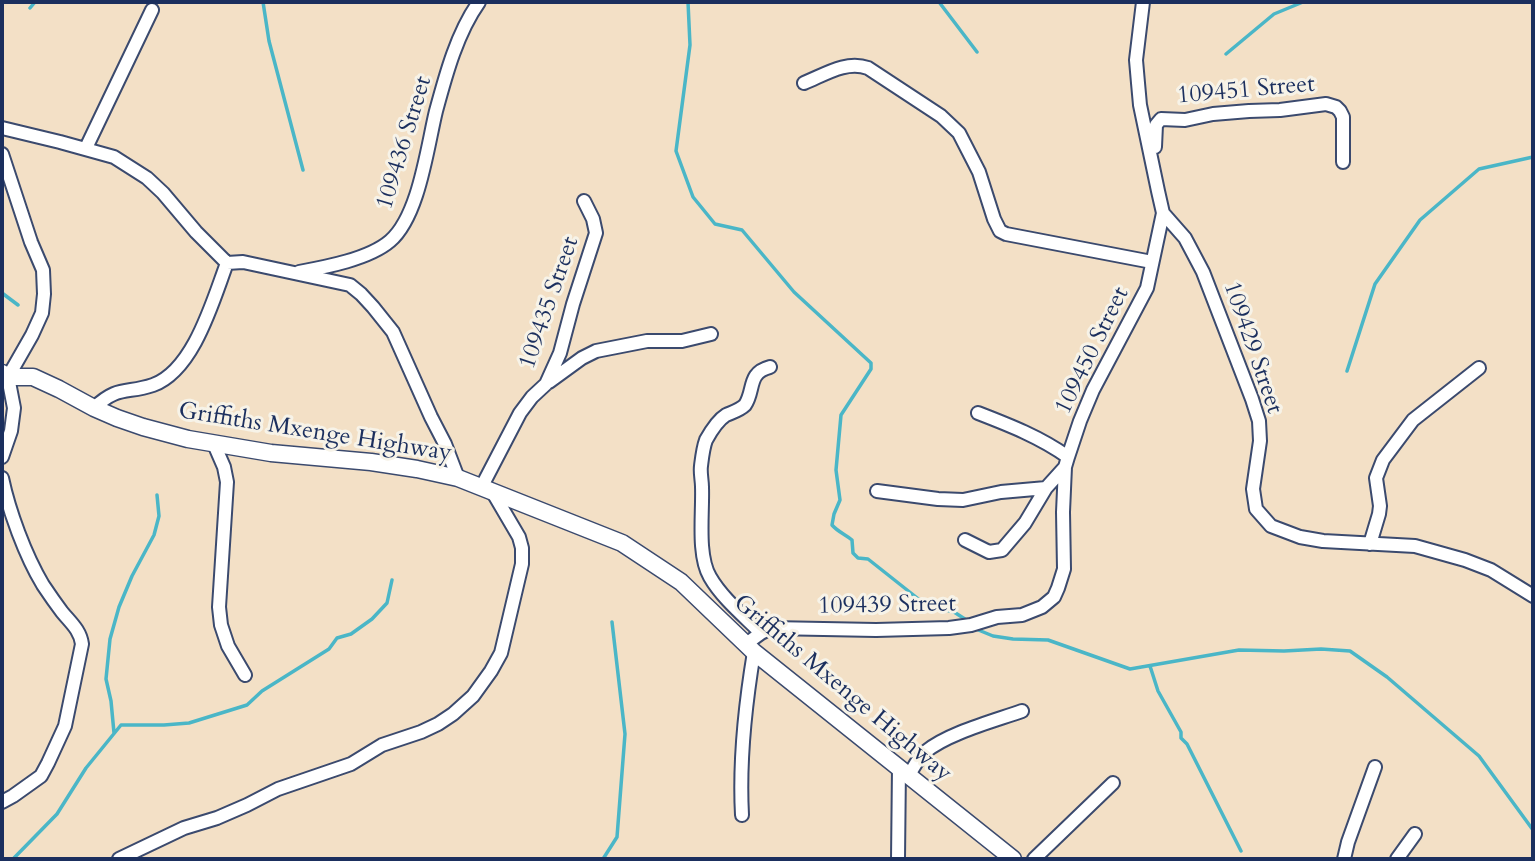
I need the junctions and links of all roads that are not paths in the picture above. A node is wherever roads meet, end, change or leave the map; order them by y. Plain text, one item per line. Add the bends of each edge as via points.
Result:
1 (479, 2) edge
2 (1143, 2) edge
3 (152, 10) dead end
4 (804, 83) dead end
5 (2, 128) edge
6 (86, 148) junction
7 (2, 154) edge
8 (1343, 162) dead end
9 (1156, 175) junction
10 (584, 201) dead end
11 (1164, 213) junction
12 (1153, 262) junction
13 (227, 263) junction
14 (296, 273) junction
15 (711, 334) dead end
16 (770, 367) dead end
17 (1479, 368) dead end
18 (4, 375) edge
19 (546, 384) junction
20 (94, 408) junction
21 (978, 413) dead end
22 (215, 444) junction
23 (2, 457) edge
24 (1066, 462) junction
25 (2, 478) edge
26 (458, 478) junction
27 (487, 488) junction
28 (1046, 488) junction
29 (877, 491) dead end
30 (965, 540) dead end
31 (1370, 544) junction
32 (1533, 596) edge
33 (761, 633) junction
34 (750, 648) junction
35 (245, 675) dead end
36 (1023, 711) dead end
37 (1375, 767) dead end
38 (904, 771) junction
39 (1113, 783) dead end
40 (2, 802) edge
41 (742, 816) dead end
42 (1415, 834) dead end
43 (119, 859) edge
44 (898, 859) edge
45 (1013, 859) edge
46 (1034, 859) edge
47 (1344, 859) edge
48 (1397, 859) edge

1 - 14 street, 109436 Street via 450,65 416,194 398,232 359,257
2 - 9 street, 109429 Street via 1137,72
3 - 6 street
4 - 12 street, 109450 Street via 843,67 861,65 953,125 979,172 1000,231
5 - 6 street
6 - 13 street via 114,157 147,178
7 - 18 street via 43,270 44,294 32,335
8 - 9 street, 109451 Street via 1343,117 1336,107 1326,104 1161,119 1155,129
9 - 11 street, 109429 Street
10 - 19 street, 109435 Street via 596,233 560,353
11 - 12 street, 109450 Street
11 - 31 street, 109429 Street via 1185,238 1203,272 1259,421 1253,489 1256,509 1271,526 1300,537
12 - 24 street, 109450 Street via 1147,288 1093,390
13 - 14 street
13 - 20 street via 201,333 176,370 152,385 112,394
14 - 26 street via 350,285 393,332
15 - 19 street via 591,352
16 - 33 street via 757,374 746,404 724,416 712,431 700,468 706,569
17 - 31 street via 1413,420 1383,460 1376,478 1379,514
18 - 20 street, Griffiths Mxenge Highway via 33,377
18 - 23 street via 14,408
19 - 27 street, 109435 Street via 520,413
20 - 22 street, Griffiths Mxenge Highway via 143,427
21 - 24 street via 1054,447
22 - 26 street, Griffiths Mxenge Highway
22 - 35 street via 227,482 221,625
24 - 28 street
24 - 33 street, 109439 Street via 1063,569 1054,597 1042,607 949,628 771,628
25 - 40 street via 23,545 82,644 65,726 48,763 41,776
26 - 27 street, Griffiths Mxenge Highway
27 - 34 street, Griffiths Mxenge Highway via 622,543 681,582
27 - 43 street via 519,537 522,564 501,653 473,696 421,732
28 - 29 street via 963,500
28 - 30 street via 1002,550 989,552
31 - 32 street, 109429 Street via 1415,545 1465,560
33 - 34 street, 109439 Street
34 - 38 street, Griffiths Mxenge Highway
34 - 41 street via 741,755
36 - 38 street via 964,731 925,752
37 - 47 street
38 - 44 street
38 - 45 street, Griffiths Mxenge Highway
39 - 46 street
42 - 48 street

